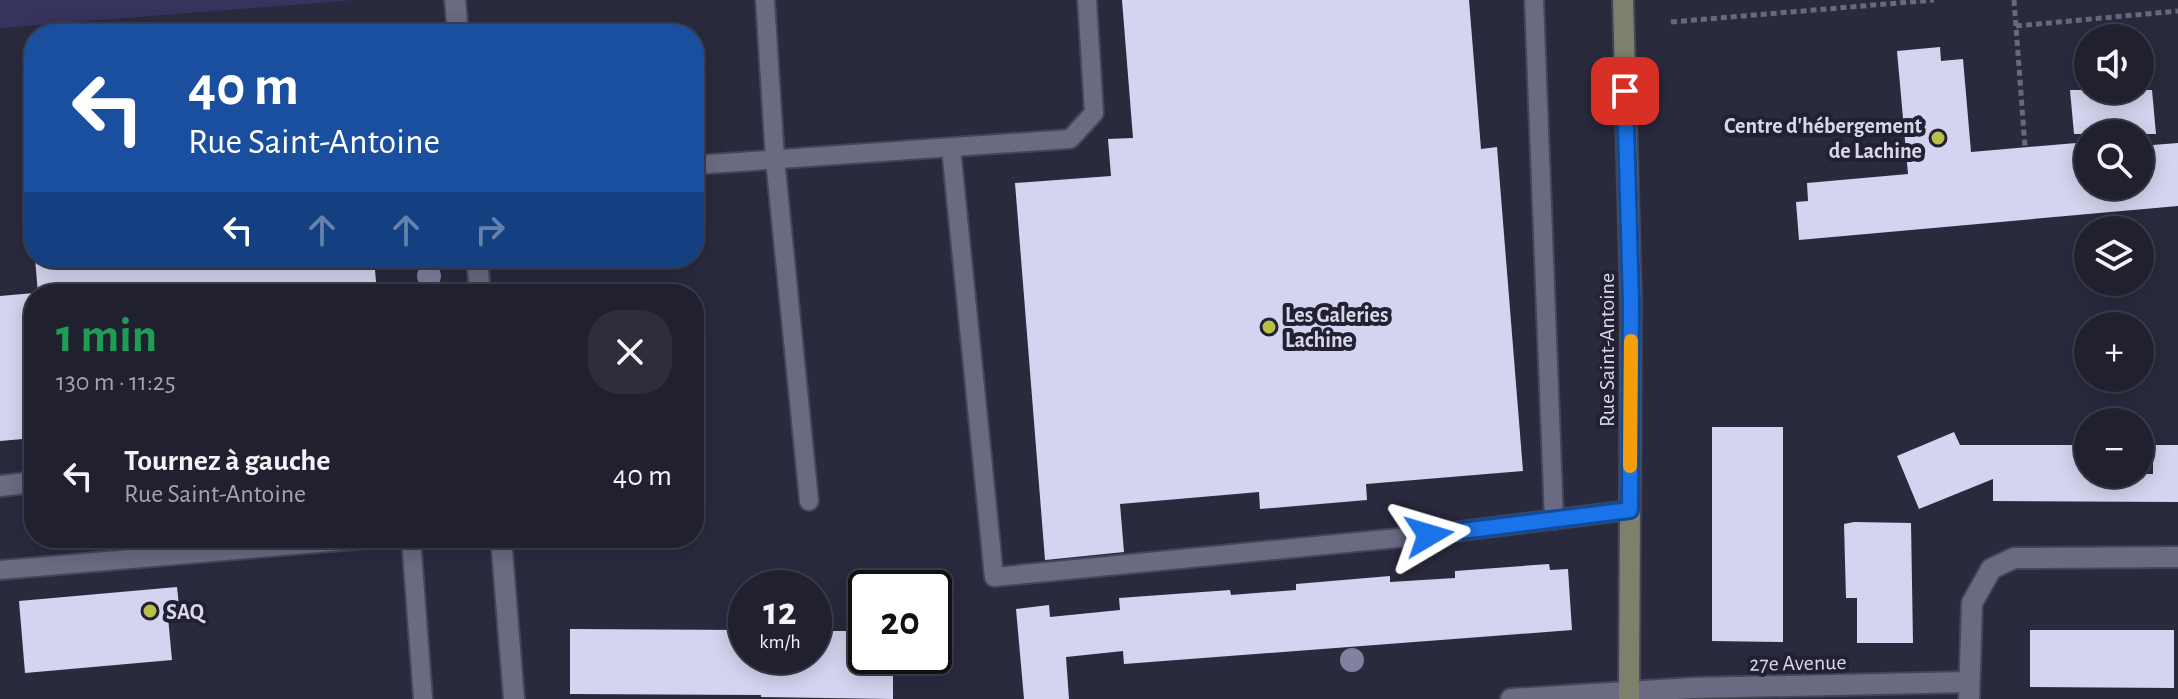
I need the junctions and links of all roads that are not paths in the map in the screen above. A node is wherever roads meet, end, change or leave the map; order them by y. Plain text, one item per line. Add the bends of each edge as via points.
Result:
1 (455, 0) edge
2 (765, 0) edge
3 (1087, 0) edge
4 (1534, 0) edge
5 (1623, 0) edge
6 (457, 24) edge
7 (951, 148) junction
8 (775, 159) junction
9 (704, 164) edge
10 (24, 483) edge
11 (0, 486) edge
12 (809, 501) dead end
13 (1630, 510) junction
14 (1554, 520) junction
15 (261, 548) edge
16 (412, 548) edge
17 (502, 548) edge
18 (2178, 557) edge
19 (0, 570) edge
20 (1969, 690) edge
21 (1629, 696) edge
22 (423, 699) edge
23 (514, 699) edge
24 (1511, 699) edge

1 - 6 street
2 - 8 lane
3 - 7 lane via 1094,113 1086,122 1070,139
4 - 14 lane
5 - 13 street, Rue Saint-Antoine
7 - 8 lane
7 - 14 lane via 994,577
8 - 9 lane
8 - 12 lane
10 - 11 street
13 - 14 lane
13 - 21 street, Rue Saint-Antoine
15 - 19 lane
16 - 22 lane
17 - 23 street
18 - 20 street via 2014,558 1991,569 1972,603
20 - 21 street, 27e Avenue via 1693,688
21 - 24 street, 27e Avenue

